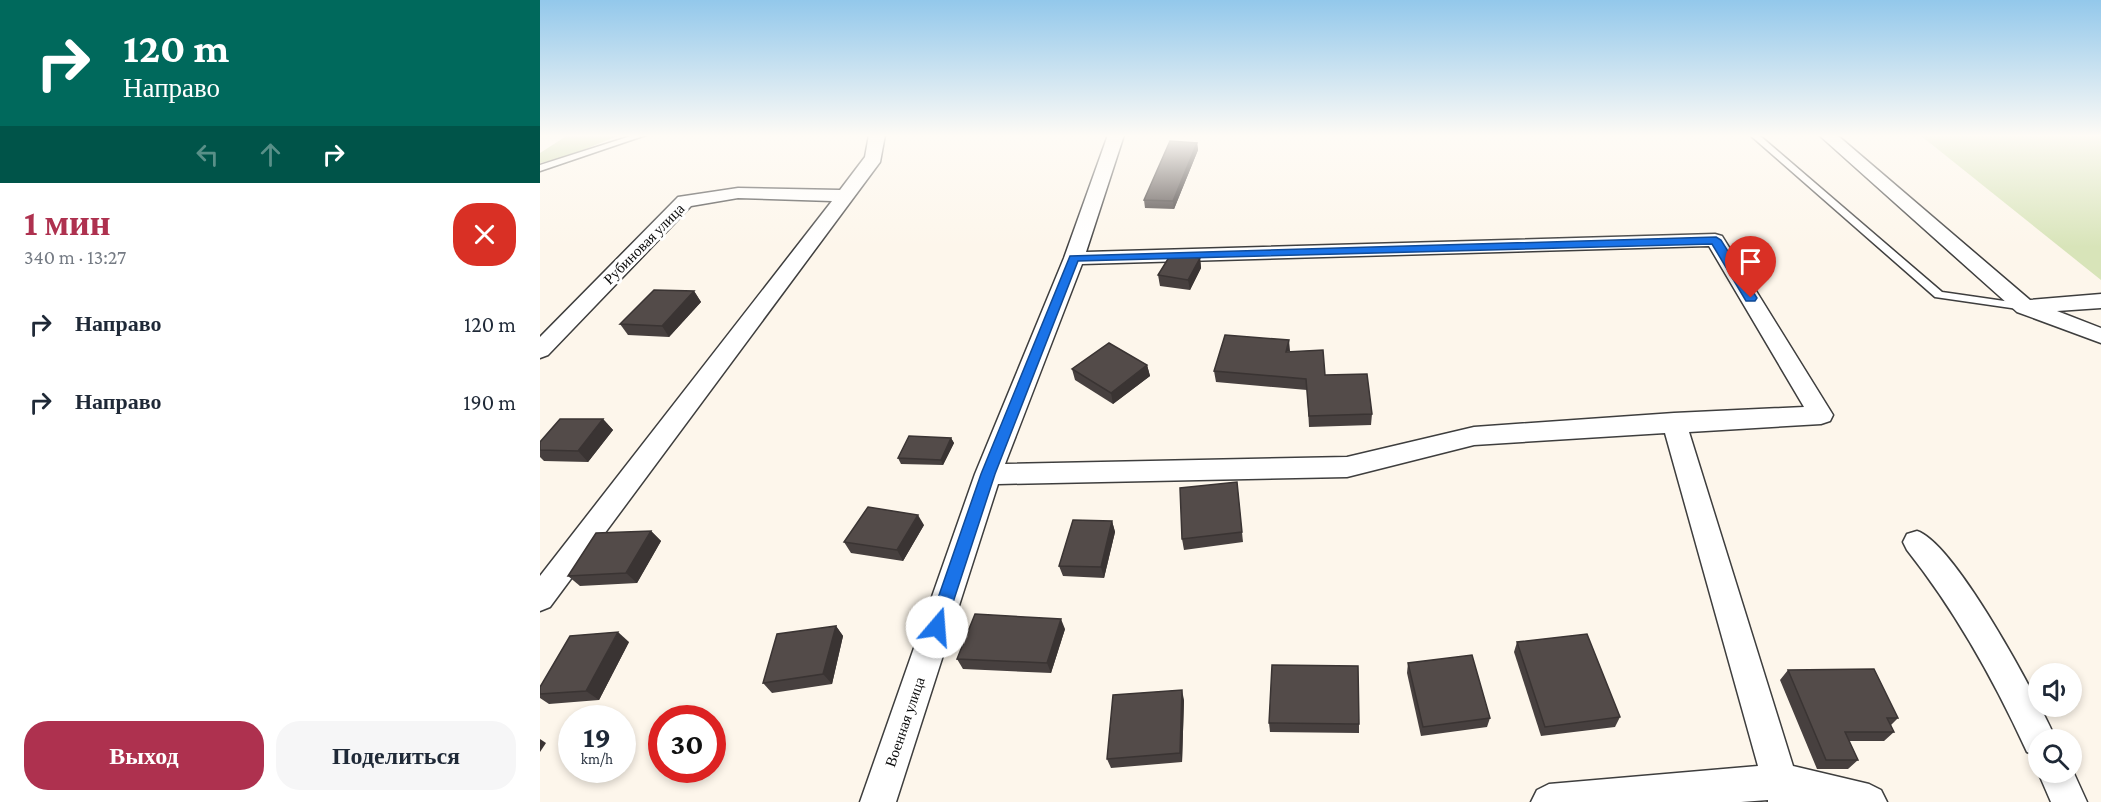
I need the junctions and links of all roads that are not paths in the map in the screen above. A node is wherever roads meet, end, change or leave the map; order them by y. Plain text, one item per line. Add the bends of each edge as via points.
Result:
1 (863, 172) edge
2 (1103, 172) edge
3 (1797, 172) edge
4 (1870, 172) edge
5 (846, 196) junction
6 (1074, 258) junction
7 (2101, 301) edge
8 (2025, 307) junction
9 (2101, 336) edge
10 (540, 350) edge
11 (1674, 422) junction
12 (988, 474) junction
13 (1917, 542) dead end
14 (540, 598) edge
15 (2034, 729) edge
16 (2060, 783) edge
17 (1784, 792) edge
18 (878, 802) edge
19 (1549, 802) edge
20 (1869, 802) edge
21 (2069, 802) edge

1 - 5 street
2 - 6 street, Военная улица
3 - 8 lane via 1939,295
4 - 8 street
5 - 10 street, Рубиновая улица via 738,193 686,201
5 - 14 street
6 - 11 street via 1716,240 1821,415
6 - 12 street, Военная улица
7 - 8 street
8 - 9 street
11 - 12 street via 1474,436 1347,467
11 - 17 street
12 - 18 street, Военная улица
13 - 15 street via 1949,580 2016,690
16 - 21 street
17 - 19 street
17 - 20 street

